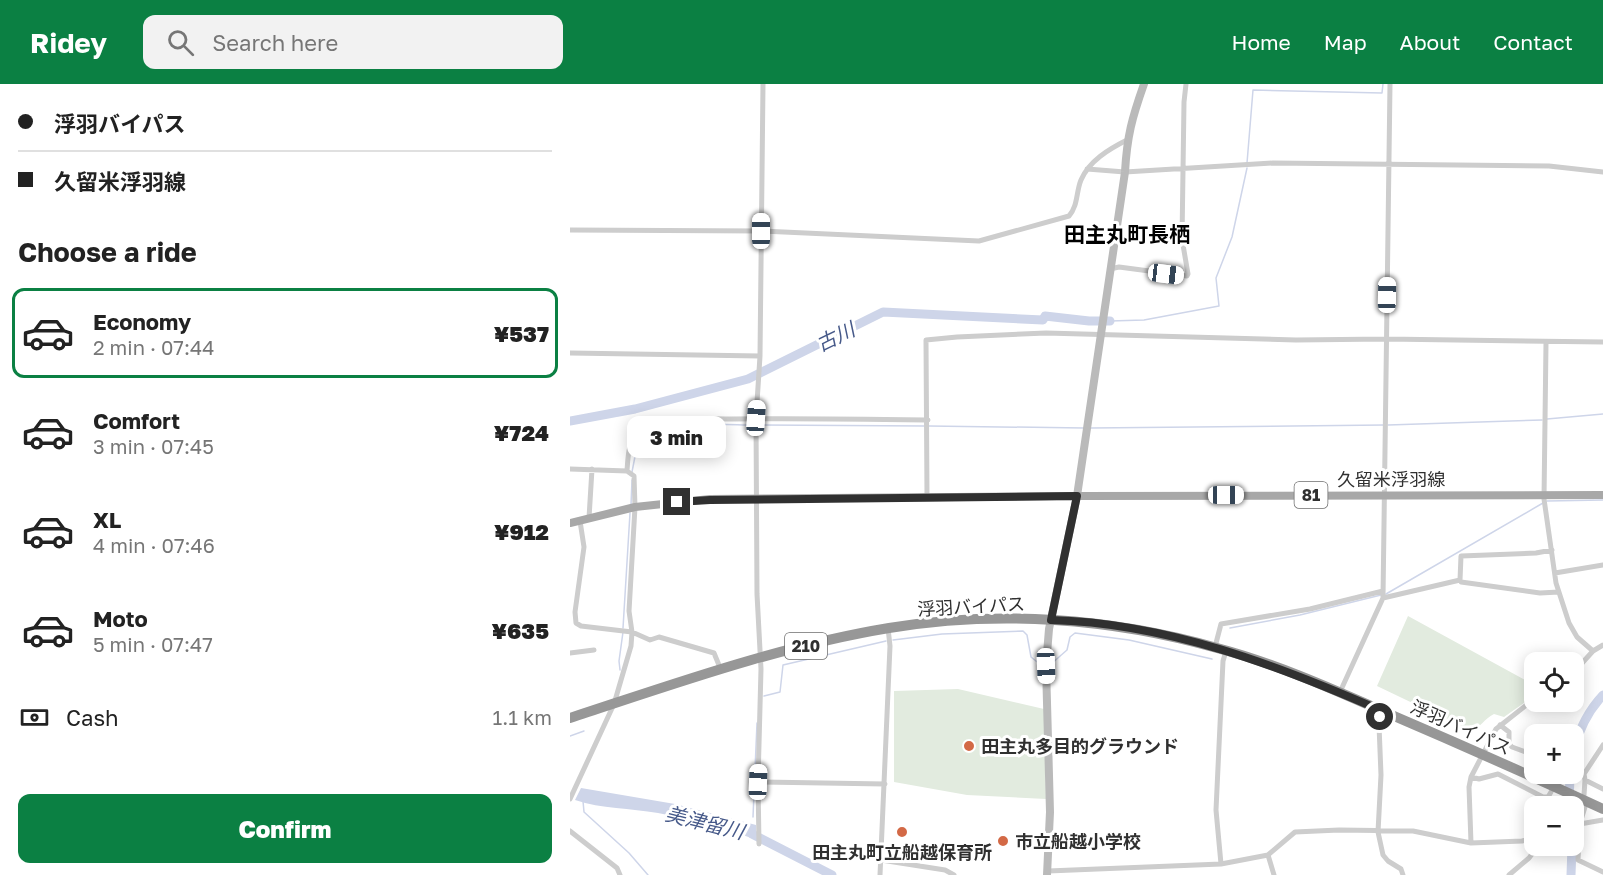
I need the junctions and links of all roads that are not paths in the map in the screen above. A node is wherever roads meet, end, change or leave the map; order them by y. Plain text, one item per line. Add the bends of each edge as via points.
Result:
1 (763, 84) edge
2 (1144, 84) edge
3 (1186, 84) edge
4 (1390, 84) edge
5 (1127, 140) junction
6 (1388, 165) junction
7 (1087, 169) junction
8 (1182, 169) junction
9 (1125, 172) junction
10 (1603, 172) edge
11 (570, 230) edge
12 (761, 231) junction
13 (1110, 269) junction
14 (1101, 335) junction
15 (1386, 339) junction
16 (1603, 342) edge
17 (1546, 343) junction
18 (570, 353) edge
19 (760, 356) junction
20 (756, 418) junction
21 (928, 420) junction
22 (570, 469) edge
23 (592, 469) junction
24 (627, 471) junction
25 (1385, 495) junction
26 (1603, 495) edge
27 (1077, 496) junction
28 (927, 497) junction
29 (757, 499) junction
30 (1544, 499) junction
31 (635, 507) junction
32 (589, 518) junction
33 (580, 521) junction
34 (570, 524) edge
35 (1552, 550) junction
36 (1603, 565) edge
37 (1555, 573) junction
38 (1460, 580) junction
39 (1559, 592) junction
40 (1383, 595) junction
41 (1051, 620) junction
42 (576, 623) junction
43 (888, 628) junction
44 (570, 629) edge
45 (632, 632) junction
46 (1603, 645) edge
47 (1215, 647) junction
48 (594, 650) dead end
49 (1226, 650) junction
50 (1593, 651) junction
51 (570, 653) edge
52 (761, 658) junction
53 (1584, 661) edge
54 (721, 670) junction
55 (1340, 692) junction
56 (614, 704) junction
57 (1524, 707) edge
58 (1382, 711) junction
59 (570, 718) edge
60 (1500, 725) junction
61 (1603, 745) edge
62 (1524, 751) edge
63 (1484, 755) junction
64 (1471, 777) junction
65 (1585, 780) junction
66 (758, 782) junction
67 (885, 784) junction
68 (1603, 789) edge
69 (1554, 790) junction
70 (1581, 796) joint
71 (1584, 798) edge
72 (570, 799) edge
73 (1603, 809) edge
74 (1603, 820) edge
75 (1584, 823) edge
76 (570, 831) edge
77 (1378, 832) junction
78 (1524, 840) edge
79 (1472, 843) junction
80 (759, 844) dead end
81 (1268, 855) junction
82 (1530, 856) edge
83 (1578, 856) edge
84 (881, 860) junction
85 (1221, 864) junction
86 (1048, 873) edge
87 (1603, 873) edge
88 (620, 875) edge
89 (880, 875) edge
90 (954, 875) edge
91 (1274, 875) edge
92 (1403, 875) edge
93 (1509, 875) edge

1 - 12 street
2 - 5 street
3 - 8 street
4 - 6 street
5 - 7 street via 1109,149
5 - 9 street
6 - 8 street via 1273,163
6 - 10 street via 1549,166
6 - 15 street
7 - 9 street
7 - 12 street via 1069,216 979,241
8 - 9 street
8 - 13 street via 1182,239 1187,276
9 - 13 street
11 - 12 street
12 - 19 street
13 - 14 street
14 - 15 street
14 - 21 street via 1046,333 926,340
14 - 27 street
15 - 17 street
15 - 25 street
16 - 17 street
17 - 30 street
18 - 19 street
19 - 20 street
20 - 21 street
20 - 24 street via 686,419 648,426 633,438
20 - 29 street
21 - 28 street
22 - 23 street
23 - 24 street
23 - 32 street
24 - 31 street via 634,476
25 - 27 main road, 久留米浮羽線 / 81
25 - 30 main road, 久留米浮羽線 / 81
25 - 40 street
26 - 30 main road, 久留米浮羽線 / 81
27 - 28 main road, 久留米浮羽線 / 81
27 - 41 street
28 - 29 main road, 久留米浮羽線 / 81
29 - 31 main road, 久留米浮羽線 / 81
29 - 52 street
30 - 35 street
31 - 32 main road, 久留米浮羽線 / 81
31 - 45 street via 629,611
32 - 33 main road, 久留米浮羽線 / 81
33 - 34 main road, 久留米浮羽線 / 81
33 - 42 street via 584,547
35 - 37 street
35 - 38 street via 1461,556
36 - 37 street
37 - 39 street
38 - 39 street via 1540,593
38 - 40 street
39 - 50 street via 1574,633
40 - 47 street via 1221,624
40 - 55 street
41 - 43 highway, 浮羽バイパス / 210 via 973,620
41 - 47 highway, 浮羽バイパス / 210 via 1106,624
41 - 86 street via 1046,666
42 - 44 street
42 - 45 street
43 - 52 highway, 浮羽バイパス / 210
43 - 67 street
45 - 54 street via 650,640 659,637 714,653
45 - 56 street
46 - 50 street
47 - 49 highway, 浮羽バイパス / 210
48 - 51 street
49 - 55 highway, 浮羽バイパス / 210
49 - 85 street via 1216,810
50 - 53 street
52 - 54 highway, 浮羽バイパス / 210
52 - 66 street
54 - 56 highway, 浮羽バイパス / 210
55 - 58 highway, 浮羽バイパス / 210
56 - 59 highway, 浮羽バイパス / 210
56 - 72 street
57 - 60 street
58 - 63 highway, 浮羽バイパス / 210
58 - 77 street
60 - 62 street via 1509,732 1509,744
60 - 63 street
61 - 65 street via 1584,774
63 - 64 street
63 - 69 highway, 浮羽バイパス / 210
64 - 69 street via 1498,774 1543,797
64 - 79 street via 1468,788
65 - 68 street
65 - 70 street
66 - 67 street
66 - 80 street
67 - 84 street
69 - 70 highway, 浮羽バイパス / 210
71 - 73 highway, 浮羽バイパス / 210
74 - 75 street
76 - 88 street via 617,868
77 - 79 street via 1413,831
77 - 81 street via 1295,832
77 - 92 street via 1383,855
78 - 79 street
81 - 85 street
81 - 91 street
82 - 93 street
83 - 87 street via 1578,860
84 - 89 street
84 - 90 street via 945,870
85 - 86 street

